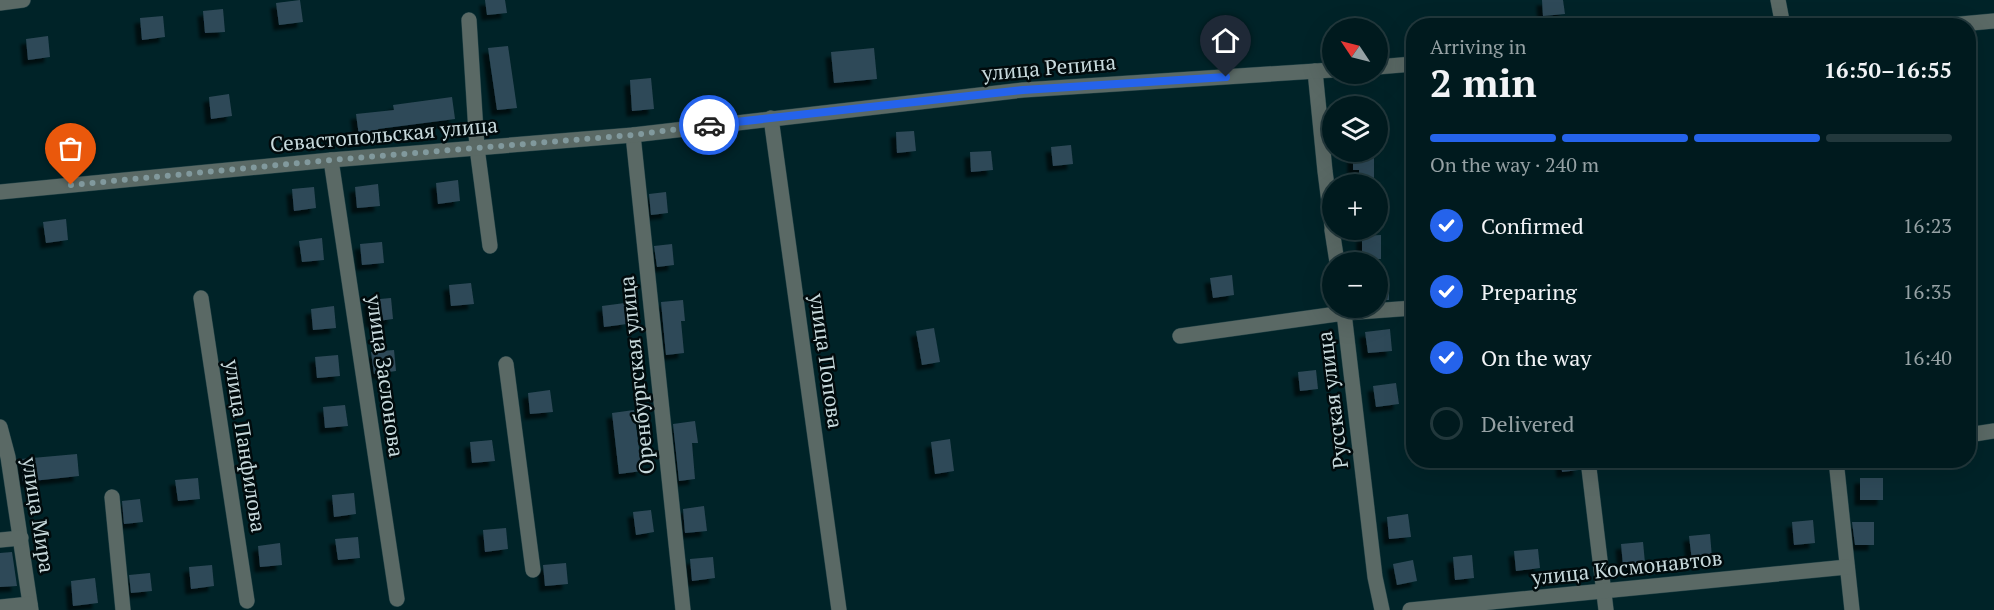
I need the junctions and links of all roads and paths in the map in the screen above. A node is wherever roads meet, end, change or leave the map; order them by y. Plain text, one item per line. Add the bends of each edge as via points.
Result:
1 (23, 0) edge
2 (1778, 0) edge
3 (0, 3) edge
4 (1781, 18) edge
5 (469, 20) dead end
6 (1994, 21) edge
7 (1976, 23) edge
8 (1406, 65) edge
9 (1388, 66) edge
10 (1315, 71) junction
11 (1322, 71) edge
12 (771, 118) junction
13 (633, 135) junction
14 (477, 148) junction
15 (331, 160) junction
16 (1325, 174) edge
17 (0, 192) edge
18 (490, 246) dead end
19 (201, 298) dead end
20 (1406, 308) edge
21 (1388, 309) edge
22 (1322, 313) edge
23 (1344, 318) edge
24 (1180, 336) dead end
25 (506, 364) dead end
26 (0, 427) edge
27 (1994, 431) edge
28 (1976, 434) edge
29 (1589, 468) edge
30 (1837, 468) edge
31 (112, 497) dead end
32 (21, 538) junction
33 (0, 540) edge
34 (1847, 567) junction
35 (533, 570) dead end
36 (1604, 591) junction
37 (397, 599) dead end
38 (247, 601) dead end
39 (0, 607) edge
40 (31, 607) edge
41 (123, 610) edge
42 (683, 610) edge
43 (839, 610) edge
44 (1382, 610) edge
45 (1410, 610) edge
46 (1606, 610) edge
47 (1852, 610) edge

1 - 3 street
2 - 4 street
5 - 14 street
6 - 7 street
8 - 9 street
10 - 11 street, улица Репина
10 - 12 street, улица Репина via 1023,90
10 - 16 street
12 - 13 street, Севастопольская улица
12 - 43 street, улица Попова
13 - 14 street, Севастопольская улица
13 - 42 street, Оренбургская улица
14 - 15 street, Севастопольская улица
14 - 18 street
15 - 17 street, Севастопольская улица
15 - 37 street, улица Заслонова
19 - 38 street, улица Панфилова
20 - 21 street
22 - 24 street, Русская улица
23 - 44 street, Русская улица
25 - 35 street
26 - 32 street, улица Мира
27 - 28 street
29 - 36 street
30 - 34 street
31 - 41 street
32 - 33 street
32 - 40 street, улица Мира
34 - 36 street, улица Космонавтов
34 - 47 street
36 - 45 street, улица Космонавтов
36 - 46 street
39 - 40 street

